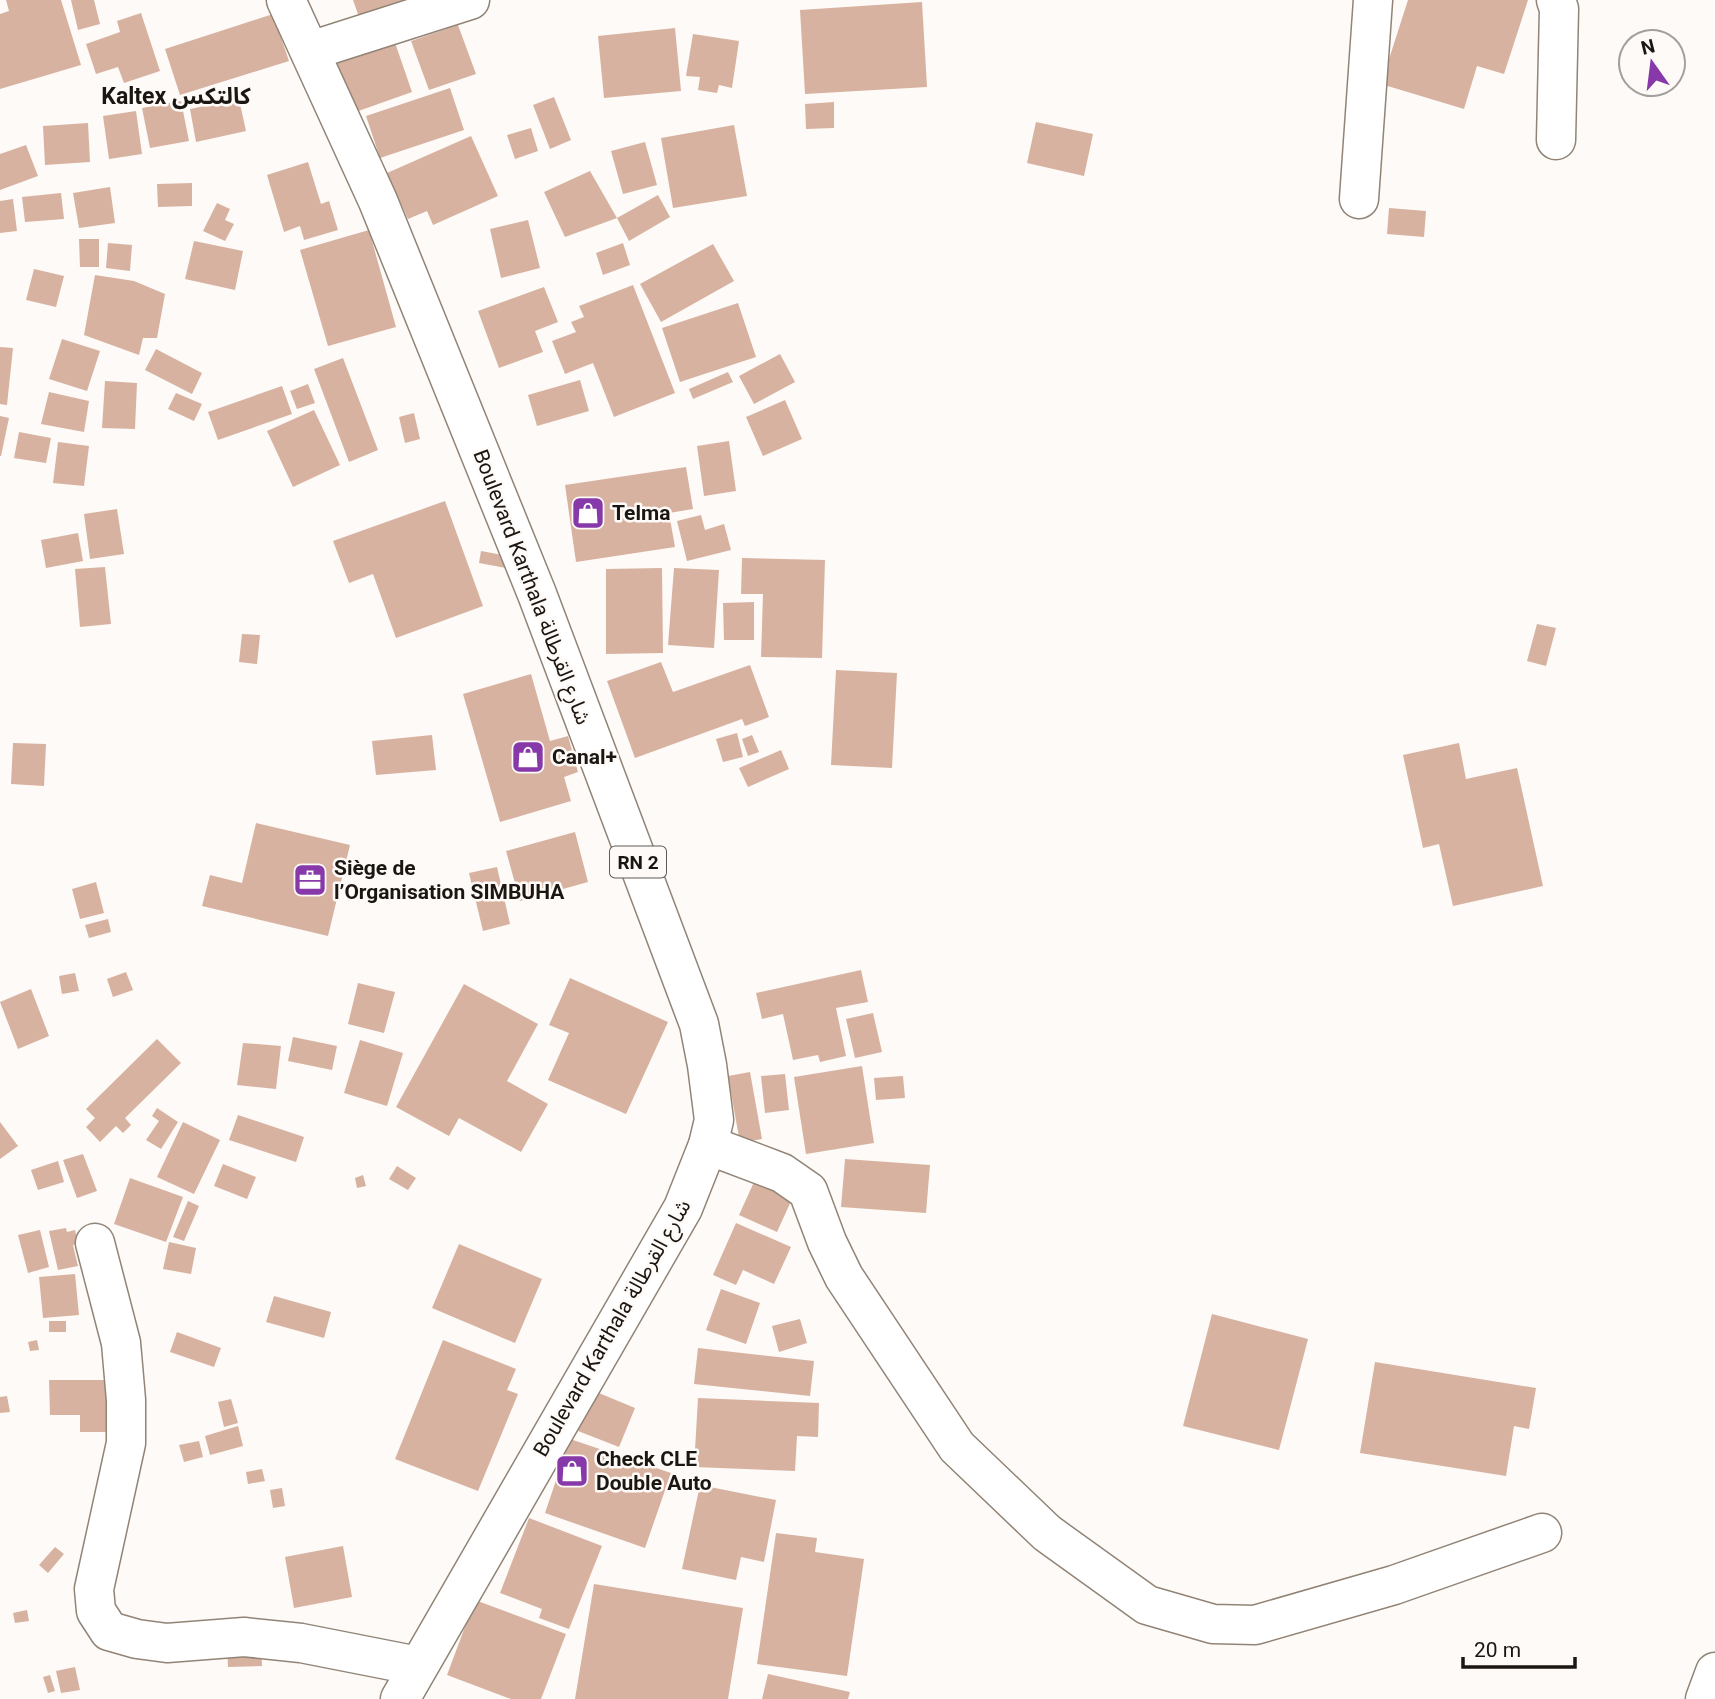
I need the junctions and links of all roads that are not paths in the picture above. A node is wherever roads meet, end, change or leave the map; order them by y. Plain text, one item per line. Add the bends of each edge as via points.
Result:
1 (285, 0) edge
2 (470, 0) edge
3 (1373, 0) edge
4 (1556, 0) edge
5 (310, 51) junction
6 (1556, 140) dead end
7 (1359, 199) dead end
8 (708, 1146) junction
9 (95, 1243) dead end
10 (1542, 1533) dead end
11 (418, 1666) junction
12 (1715, 1672) edge
13 (400, 1699) edge
14 (1705, 1699) edge

1 - 5 street, Boulevard Karthala شارع القرطالة / RN 2
2 - 5 street
3 - 7 street
4 - 6 street
5 - 8 street, Boulevard Karthala شارع القرطالة / RN 2 via 378,201 537,594 699,1024 714,1121
8 - 10 street via 782,1173 808,1191 844,1277 957,1447 1046,1533 1147,1605 1213,1623 1255,1625 1394,1585
8 - 11 street, Boulevard Karthala شارع القرطالة / RN 2 via 683,1208
9 - 11 street via 121,1343 126,1400 126,1443 94,1589 96,1611 109,1630 167,1643 244,1637 301,1643
11 - 13 street, Boulevard Karthala شارع القرطالة / RN 2
12 - 14 street

